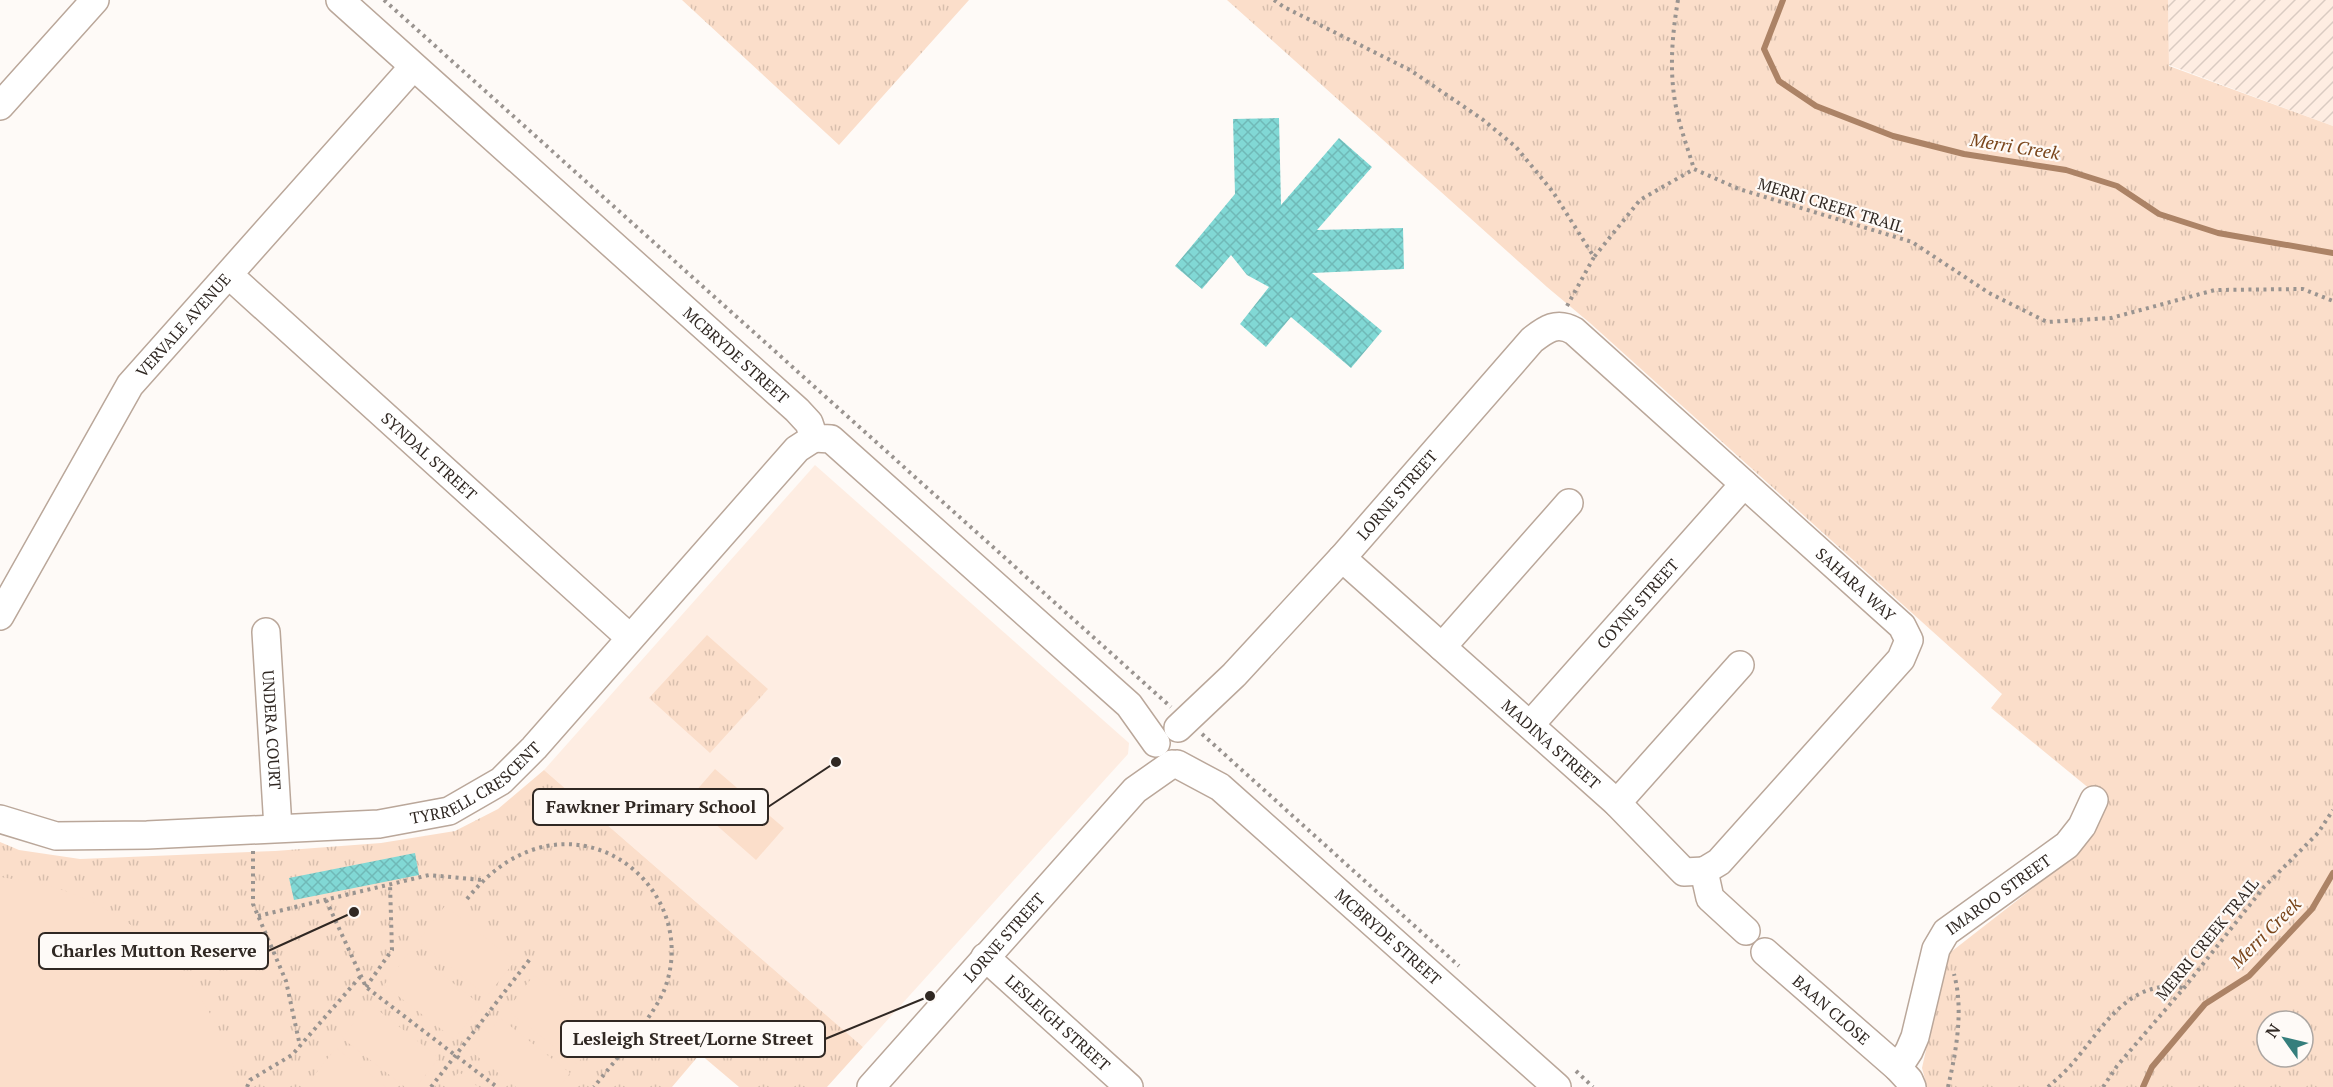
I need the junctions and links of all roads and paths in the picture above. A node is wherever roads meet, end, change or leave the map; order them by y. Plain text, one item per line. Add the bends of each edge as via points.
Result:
1 (95, 0) edge
2 (340, 0) edge
3 (384, 0) edge
4 (1274, 0) edge
5 (1678, 0) edge
6 (413, 67) junction
7 (5, 90) edge
8 (1694, 169) junction
9 (1594, 257) junction
10 (229, 276) junction
11 (2333, 301) edge
12 (1566, 326) junction
13 (814, 438) junction
14 (1744, 484) junction
15 (1569, 503) dead end
16 (1342, 558) junction
17 (0, 616) edge
18 (266, 632) dead end
19 (630, 637) junction
20 (1442, 646) junction
21 (1740, 665) dead end
22 (1530, 725) junction
23 (1178, 742) junction
24 (2094, 800) dead end
25 (1617, 803) junction
26 (2333, 810) edge
27 (0, 819) edge
28 (265, 828) junction
29 (1704, 871) junction
30 (483, 880) junction
31 (390, 884) junction
32 (467, 899) dead end
33 (326, 900) junction
34 (258, 916) junction
35 (1746, 931) dead end
36 (1765, 952) dead end
37 (985, 957) junction
38 (530, 959) dead end
39 (1952, 966) dead end
40 (1460, 967) dead end
41 (360, 977) junction
42 (366, 987) junction
43 (2184, 988) junction
44 (300, 1046) junction
45 (456, 1055) junction
46 (1905, 1077) edge
47 (1566, 1079) edge
48 (247, 1087) edge
49 (431, 1087) edge
50 (497, 1087) edge
51 (594, 1087) edge
52 (871, 1087) edge
53 (1129, 1087) edge
54 (1593, 1087) edge
55 (1948, 1087) edge
56 (2048, 1087) edge
57 (2103, 1087) edge

1 - 7 street
2 - 6 street, MCBRYDE STREET
3 - 23 path
4 - 9 path via 1410,70 1482,119 1516,147 1553,192
5 - 8 path via 1672,72 1676,107
6 - 10 street, VERVALE AVENUE
6 - 13 street, MCBRYDE STREET via 797,410 809,423
8 - 9 path via 1640,200
8 - 11 path, MERRI CREEK TRAIL via 1739,189 1912,242 1989,293 2047,322 2110,318 2215,290 2303,289
9 - 12 path via 1564,312
10 - 17 street, VERVALE AVENUE via 130,385
10 - 19 street, SYNDAL STREET
12 - 14 street, SAHARA WAY
12 - 16 street, LORNE STREET via 1544,330 1532,340
13 - 19 street, TYRRELL CRESCENT via 797,449
13 - 23 street, MCBRYDE STREET via 831,440 1129,705
14 - 22 street, COYNE STREET
14 - 29 street, SAHARA WAY via 1902,626 1909,640 1896,665 1719,862
15 - 20 street
16 - 20 street, MADINA STREET
16 - 23 street, LORNE STREET
18 - 28 street, UNDERA COURT
19 - 28 street, TYRRELL CRESCENT via 501,782 449,811 379,824
20 - 22 street, MADINA STREET
21 - 25 street
22 - 25 street, MADINA STREET
23 - 37 street, LORNE STREET
23 - 40 path
23 - 47 street, MCBRYDE STREET via 1220,787
24 - 46 street, IMAROO STREET via 2082,826 2067,845 1946,932 1936,949
25 - 29 street, MADINA STREET via 1684,872
26 - 43 path, MERRI CREEK TRAIL via 2318,833 2264,887
27 - 28 street, TYRRELL CRESCENT via 56,836
28 - 34 path via 254,856 253,904
29 - 35 street via 1710,898
30 - 31 path via 429,875
30 - 32 path
30 - 51 path via 505,862 533,850 558,845 591,846 615,856 641,874 661,902 670,929 672,957 667,983 652,1011
31 - 33 path
31 - 42 path via 392,950
33 - 34 path
33 - 41 path
34 - 44 path via 286,981
36 - 46 street, BAAN CLOSE
37 - 52 street, LORNE STREET
37 - 53 street, LESLEIGH STREET
38 - 45 path
39 - 55 path via 1958,1016
41 - 42 path
41 - 44 path
42 - 45 path
43 - 56 path via 2153,988 2129,998
43 - 57 path, MERRI CREEK TRAIL
44 - 48 path via 250,1080
45 - 49 path
45 - 50 path
47 - 54 path

